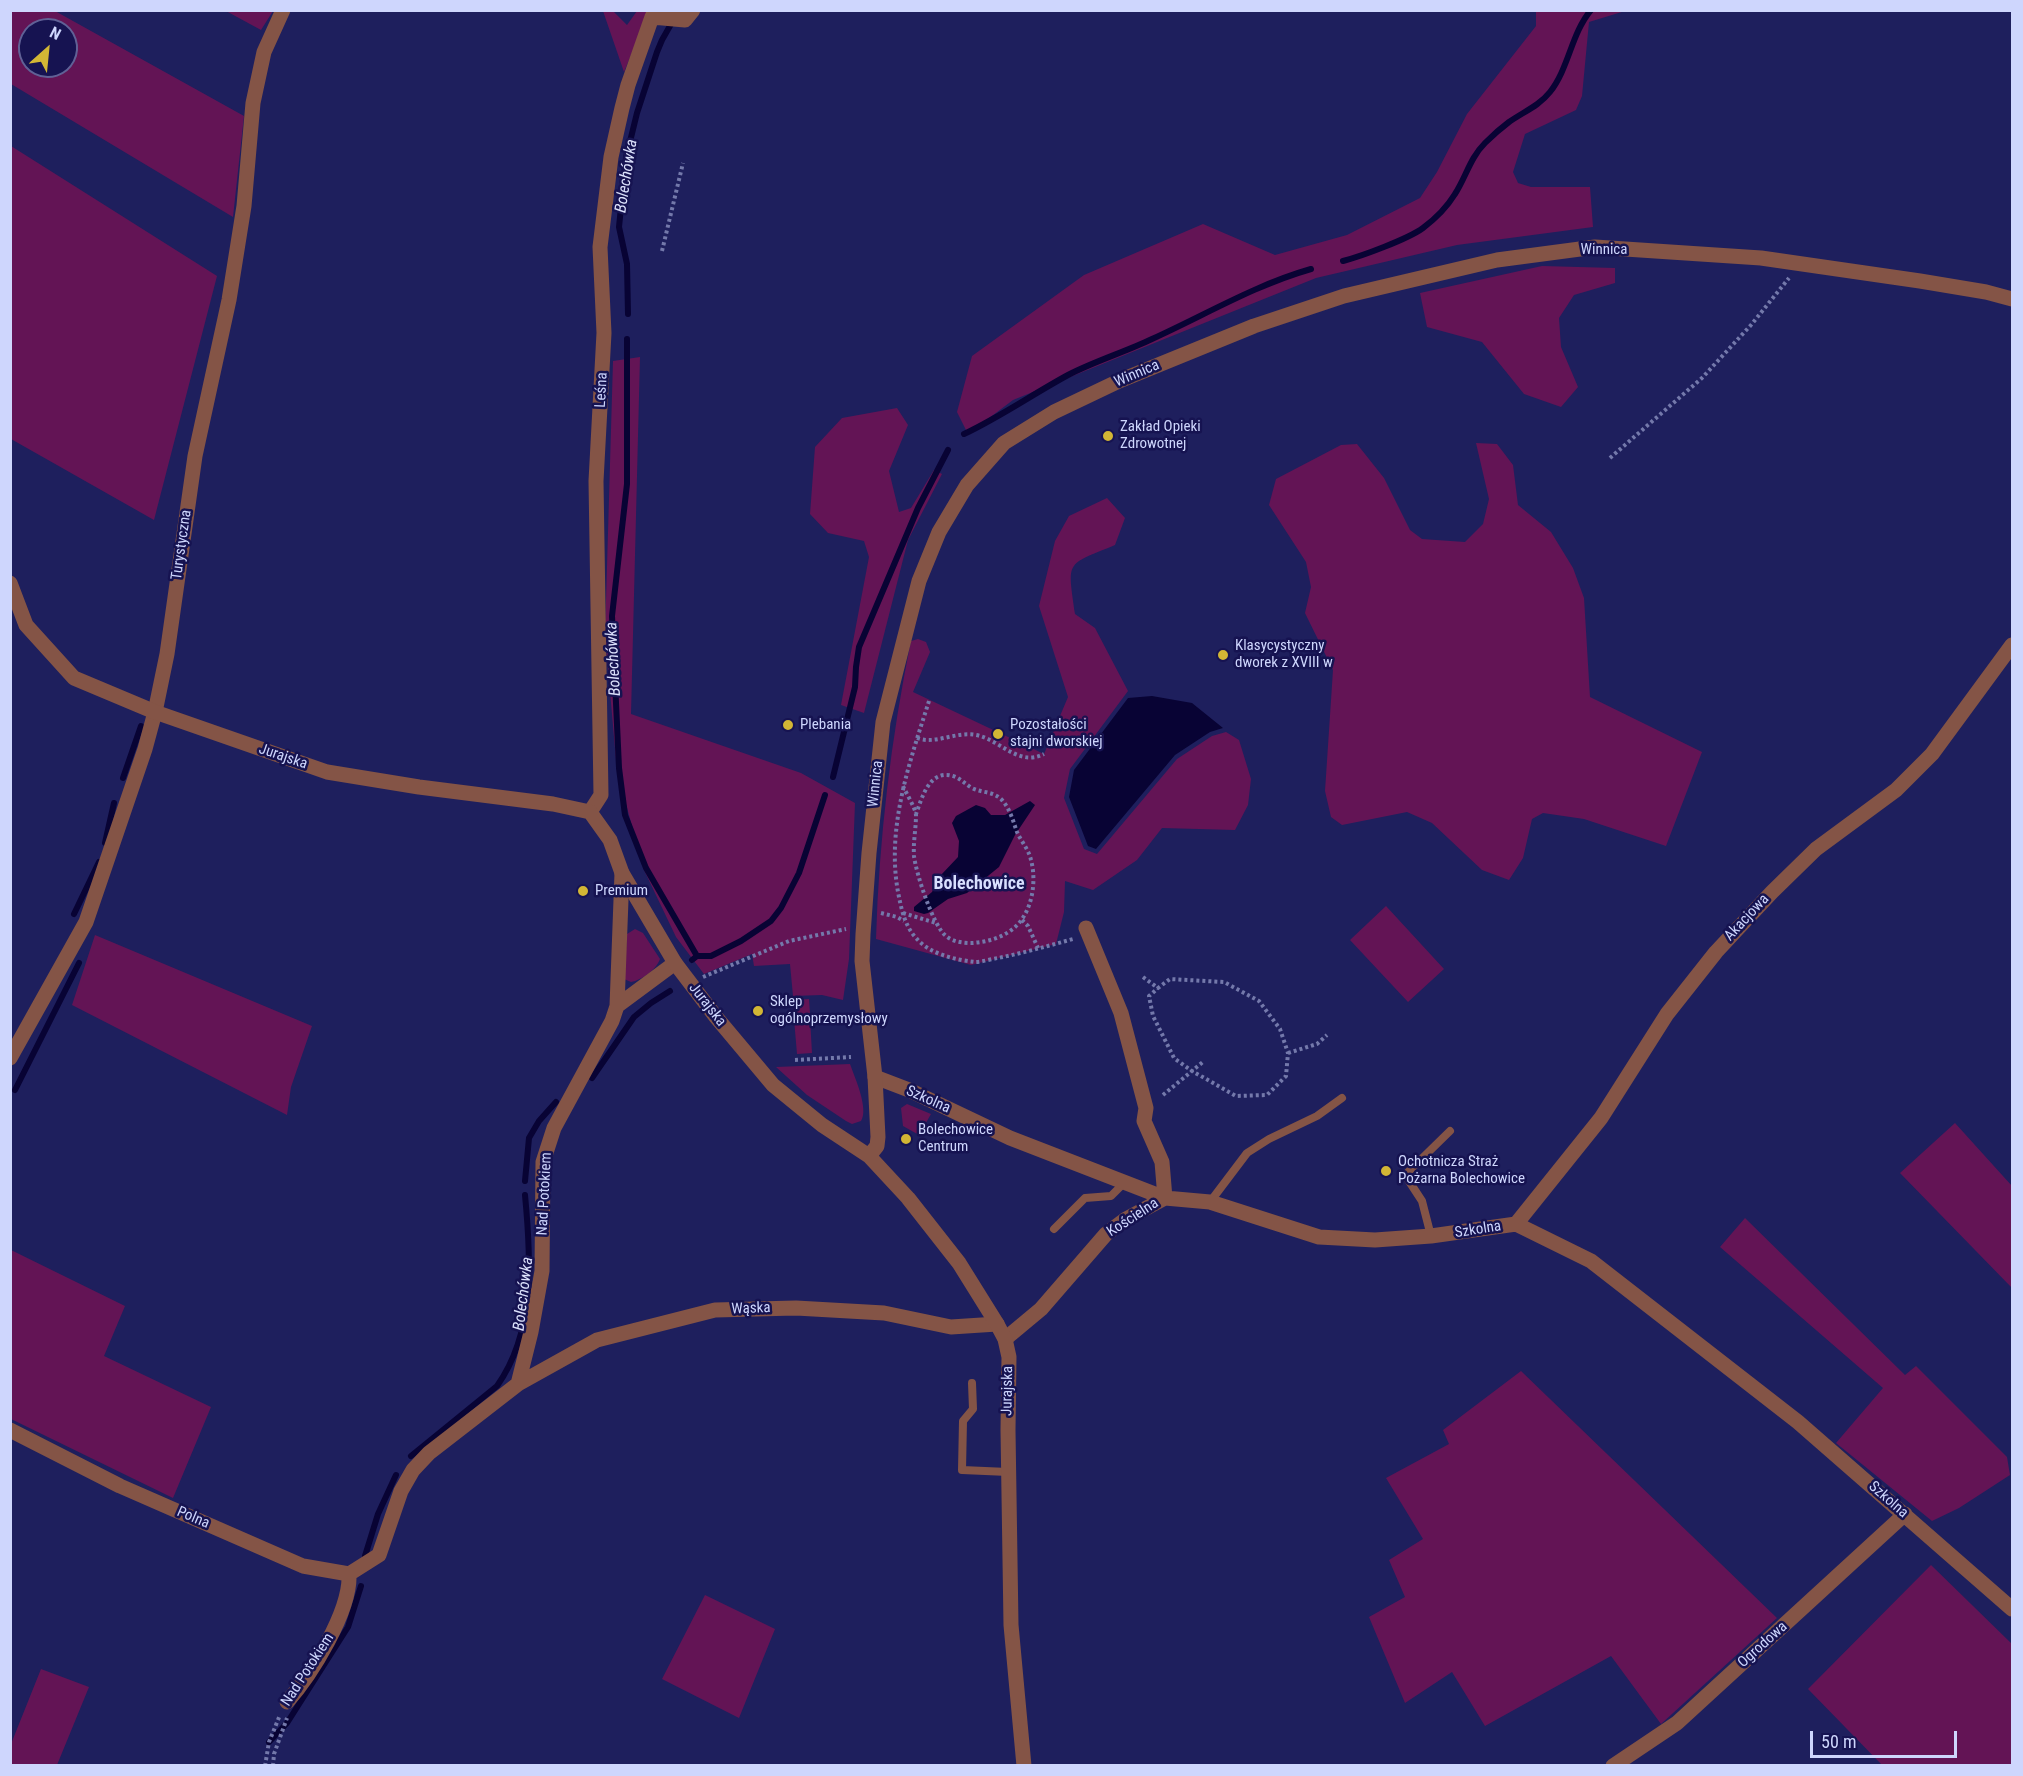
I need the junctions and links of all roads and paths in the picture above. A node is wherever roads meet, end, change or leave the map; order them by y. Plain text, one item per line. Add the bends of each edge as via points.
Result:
1 (283, 10) edge
2 (687, 15) edge
3 (683, 163) dead end
4 (662, 251) dead end
5 (1794, 262) junction
6 (2013, 299) edge
7 (1610, 458) dead end
8 (10, 583) edge
9 (2013, 645) edge
10 (929, 701) dead end
11 (155, 712) junction
12 (917, 738) junction
13 (1044, 754) dead end
14 (903, 786) junction
15 (590, 812) junction
16 (916, 814) junction
17 (622, 873) junction
18 (903, 913) junction
19 (1022, 920) junction
20 (936, 923) junction
21 (853, 928) dead end
22 (1087, 931) joint
23 (1038, 948) junction
24 (675, 963) junction
25 (702, 977) dead end
26 (1143, 977) dead end
27 (1158, 988) junction
28 (617, 1006) junction
29 (1328, 1035) dead end
30 (1288, 1053) junction
31 (851, 1057) dead end
32 (10, 1058) edge
33 (795, 1060) dead end
34 (1204, 1061) dead end
35 (1192, 1071) junction
36 (875, 1077) junction
37 (1163, 1095) dead end
38 (1342, 1098) dead end
39 (1450, 1131) dead end
40 (869, 1156) junction
41 (1125, 1182) junction
42 (1165, 1198) junction
43 (1210, 1202) junction
44 (1516, 1224) junction
45 (1054, 1229) dead end
46 (1431, 1236) junction
47 (998, 1324) junction
48 (1005, 1339) junction
49 (972, 1383) dead end
50 (518, 1384) junction
51 (10, 1430) edge
52 (1008, 1472) junction
53 (1905, 1514) junction
54 (349, 1575) junction
55 (2013, 1609) edge
56 (287, 1702) joint
57 (287, 1718) dead end
58 (265, 1766) edge
59 (273, 1766) edge
60 (1024, 1766) edge
61 (1613, 1766) edge

1 - 11 street, Turystyczna via 264,52 253,103 244,206 229,300 195,456
2 - 15 street, Leśna via 652,17 628,85 611,157 600,247 604,333 596,480 601,795
3 - 4 path
5 - 6 street, Winnica
5 - 7 path via 1788,280 1702,378
5 - 36 street, Winnica via 1595,247 1497,260 1344,296 1254,326 1119,381 1054,412 1004,444 967,484 939,532 919,581 883,722 868,853 862,961
8 - 11 street, Jurajska via 26,625 74,678
9 - 44 street, Akacjowa via 1932,754 1896,790 1816,849 1716,952 1667,1014 1601,1118
10 - 12 path
11 - 15 street, Jurajska via 327,772
11 - 32 street, Turystyczna via 86,922
12 - 13 path via 925,741 977,735 1024,759
12 - 14 path
14 - 16 path
14 - 18 path via 895,879
15 - 17 street, Jurajska via 610,840
16 - 19 path via 923,794 939,776 953,776 972,788 997,795 1031,858 1032,891
16 - 20 path via 914,858
17 - 24 street, Jurajska
17 - 28 street, Nad Potokiem
18 - 20 path
18 - 23 path via 916,938 950,957 977,962
19 - 20 path via 1000,937 969,943 947,937
19 - 23 path
21 - 25 path via 789,941
22 - 23 path
22 - 42 street, Kościelna via 1120,1013 1146,1108 1144,1121 1162,1162
24 - 28 street
24 - 40 street, Jurajska via 773,1085
26 - 27 path
27 - 30 path via 1170,979 1224,982 1259,1001 1280,1029
27 - 35 path via 1149,996 1153,1016 1173,1058
28 - 50 street, Nad Potokiem via 547,1146 543,1162 542,1271
29 - 30 path via 1317,1044
30 - 35 path via 1286,1076 1267,1095 1236,1096
31 - 33 path
34 - 35 path
35 - 37 path
36 - 40 street, Winnica via 878,1137
36 - 41 street, Szkolna via 1010,1138
38 - 43 lane via 1317,1116 1247,1153
39 - 46 lane via 1405,1174 1422,1201
40 - 47 street, Jurajska via 940,1236
41 - 42 street, Szkolna
41 - 45 lane via 1111,1196 1085,1198
42 - 43 street, Szkolna
42 - 48 street, Kościelna via 1106,1234 1041,1309
43 - 46 street, Szkolna via 1319,1237
44 - 46 street, Szkolna
44 - 53 street, Szkolna via 1590,1261 1798,1422
47 - 48 street, Jurajska
47 - 50 street, Wąska via 951,1327 884,1313 796,1308 715,1310 597,1340
48 - 52 street, Jurajska via 1009,1357
49 - 52 lane via 972,1409 963,1421 962,1470
50 - 54 street via 429,1453 413,1470 400,1491 379,1555
51 - 54 street, Polna via 120,1486 303,1566
52 - 60 street, Jurajska via 1011,1625
53 - 55 street, Szkolna
53 - 61 street, Ogrodowa via 1677,1723
54 - 56 street, Nad Potokiem via 350,1587 342,1614
56 - 58 path, Nad Potokiem via 269,1742
57 - 59 path, Nad Potokiem

